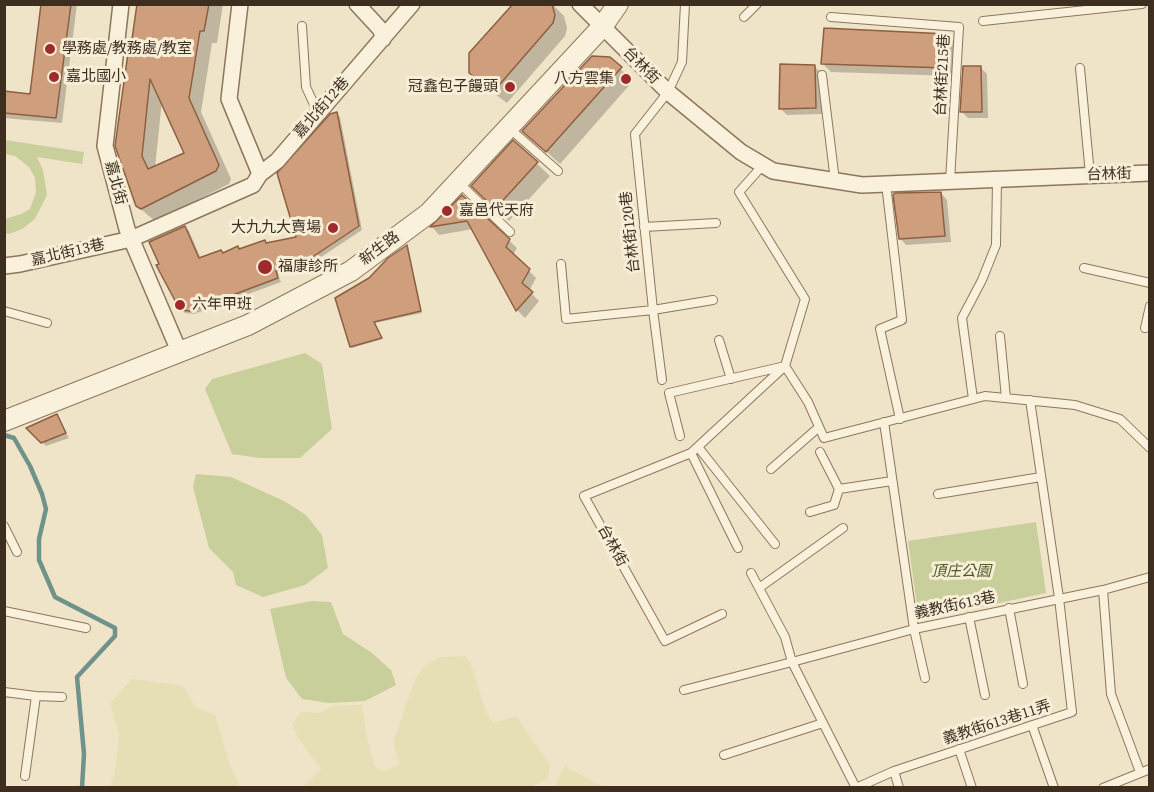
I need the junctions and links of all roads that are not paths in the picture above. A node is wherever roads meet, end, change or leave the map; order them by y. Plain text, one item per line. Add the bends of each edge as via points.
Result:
1 (121, 4) edge
2 (240, 4) edge
3 (357, 4) edge
4 (412, 4) edge
5 (580, 4) edge
6 (618, 4) edge
7 (685, 4) edge
8 (757, 4) edge
9 (1142, 4) edge
10 (744, 17) dead end
11 (831, 17) dead end
12 (983, 21) dead end
13 (302, 26) dead end
14 (602, 27) junction
15 (383, 39) junction
16 (1080, 68) dead end
17 (822, 75) dead end
18 (668, 92) junction
19 (318, 112) junction
20 (508, 127) junction
21 (763, 165) junction
22 (558, 171) dead end
23 (1149, 173) edge
24 (260, 174) junction
25 (1090, 176) junction
26 (997, 179) junction
27 (835, 181) junction
28 (950, 181) junction
29 (458, 182) junction
30 (886, 184) junction
31 (716, 223) dead end
32 (644, 226) junction
33 (510, 232) dead end
34 (131, 239) junction
35 (561, 264) dead end
36 (4, 266) edge
37 (1084, 268) dead end
38 (1149, 283) edge
39 (713, 300) dead end
40 (1149, 306) edge
41 (653, 310) junction
42 (4, 311) edge
43 (47, 323) dead end
44 (1144, 328) dead end
45 (1000, 336) dead end
46 (719, 340) dead end
47 (179, 351) junction
48 (785, 366) junction
49 (731, 379) junction
50 (663, 380) dead end
51 (1006, 398) junction
52 (973, 399) junction
53 (1030, 400) junction
54 (900, 419) junction
55 (4, 422) edge
56 (884, 422) junction
57 (819, 427) junction
58 (680, 436) dead end
59 (698, 447) junction
60 (1149, 448) edge
61 (820, 452) dead end
62 (691, 453) junction
63 (771, 469) dead end
64 (1041, 477) junction
65 (892, 481) junction
66 (839, 489) junction
67 (938, 494) dead end
68 (810, 512) dead end
69 (4, 526) edge
70 (843, 528) dead end
71 (775, 544) dead end
72 (738, 548) dead end
73 (16, 552) dead end
74 (751, 573) dead end
75 (1149, 577) edge
76 (759, 588) junction
77 (1103, 590) junction
78 (1059, 598) junction
79 (1009, 608) junction
80 (4, 611) edge
81 (722, 614) dead end
82 (969, 617) junction
83 (86, 628) dead end
84 (914, 629) junction
85 (792, 662) junction
86 (925, 678) dead end
87 (1023, 684) dead end
88 (684, 690) dead end
89 (4, 692) edge
90 (985, 695) dead end
91 (36, 696) junction
92 (62, 697) dead end
93 (823, 723) junction
94 (1032, 725) junction
95 (959, 749) junction
96 (724, 755) dead end
97 (1149, 769) edge
98 (894, 771) junction
99 (1140, 772) junction
100 (26, 777) dead end
101 (856, 788) edge
102 (899, 788) edge
103 (972, 788) edge
104 (1054, 788) edge
105 (1103, 788) edge

1 - 34 street, 嘉北街 via 105,146
2 - 24 street via 229,99
3 - 15 street via 381,30
4 - 15 street, 嘉北街12巷
5 - 14 street, 台林街
6 - 14 street, 新生路
7 - 18 lane, 台林街120巷 via 682,62
8 - 10 lane
9 - 12 lane
11 - 28 lane, 台林街215巷 via 959,27
13 - 19 lane via 306,87
14 - 18 street, 台林街
14 - 20 street, 新生路
15 - 19 street, 嘉北街12巷
16 - 25 lane
17 - 27 lane
18 - 21 street, 台林街 via 741,152
18 - 32 lane, 台林街120巷 via 635,134
19 - 24 street, 嘉北街12巷 via 277,161
20 - 22 lane
20 - 29 street, 新生路
21 - 27 street, 台林街 via 773,171
21 - 48 lane via 739,192 805,299
23 - 25 street, 台林街
24 - 34 street, 嘉北街12巷 via 254,185
25 - 26 street, 台林街
26 - 28 street, 台林街
26 - 52 lane via 996,245 962,318
27 - 30 street, 台林街
28 - 30 street, 台林街
29 - 33 lane
29 - 47 street, 新生路 via 429,213 351,271 248,325
30 - 54 lane via 902,320 880,329
31 - 32 lane
32 - 41 lane, 台林街120巷
34 - 36 street, 嘉北街13巷
34 - 47 street, 嘉北街
35 - 41 lane via 566,319
37 - 38 lane
39 - 41 lane
40 - 44 lane
41 - 50 lane, 台林街120巷
42 - 43 lane
45 - 51 lane
46 - 49 lane
47 - 55 street, 新生路
48 - 49 lane
48 - 57 lane
48 - 59 lane, 台林街
49 - 58 lane via 669,393
51 - 52 lane
51 - 53 lane
52 - 54 lane
53 - 60 lane via 1075,405 1120,419
53 - 64 lane
54 - 56 lane
56 - 57 lane via 824,438
56 - 65 lane
57 - 63 lane
59 - 62 lane, 台林街
59 - 71 lane
61 - 66 lane
62 - 72 lane
62 - 81 lane, 台林街 via 584,496 665,641
64 - 67 lane
64 - 78 lane
65 - 66 lane
65 - 84 lane
66 - 68 lane via 834,505
69 - 73 lane
70 - 76 lane
74 - 76 lane
75 - 77 lane, 義教街613巷
76 - 85 lane via 785,637
77 - 78 lane, 義教街613巷
77 - 99 lane via 1111,694
78 - 79 lane, 義教街613巷
78 - 94 lane, 義教街613巷11弄 via 1072,712
79 - 82 lane, 義教街613巷
79 - 87 lane
80 - 83 lane
82 - 84 lane, 義教街613巷
82 - 90 lane
84 - 85 lane, 義教街613巷
84 - 86 lane
85 - 88 lane, 義教街613巷
85 - 93 lane, 義教街613巷11弄
89 - 91 lane
91 - 92 lane
91 - 100 lane
93 - 96 lane
93 - 101 lane, 義教街613巷11弄
94 - 95 lane, 義教街613巷11弄
94 - 104 lane
95 - 98 lane, 義教街613巷11弄
95 - 103 lane
97 - 99 lane
98 - 101 lane, 義教街613巷11弄
98 - 102 lane
99 - 105 lane

